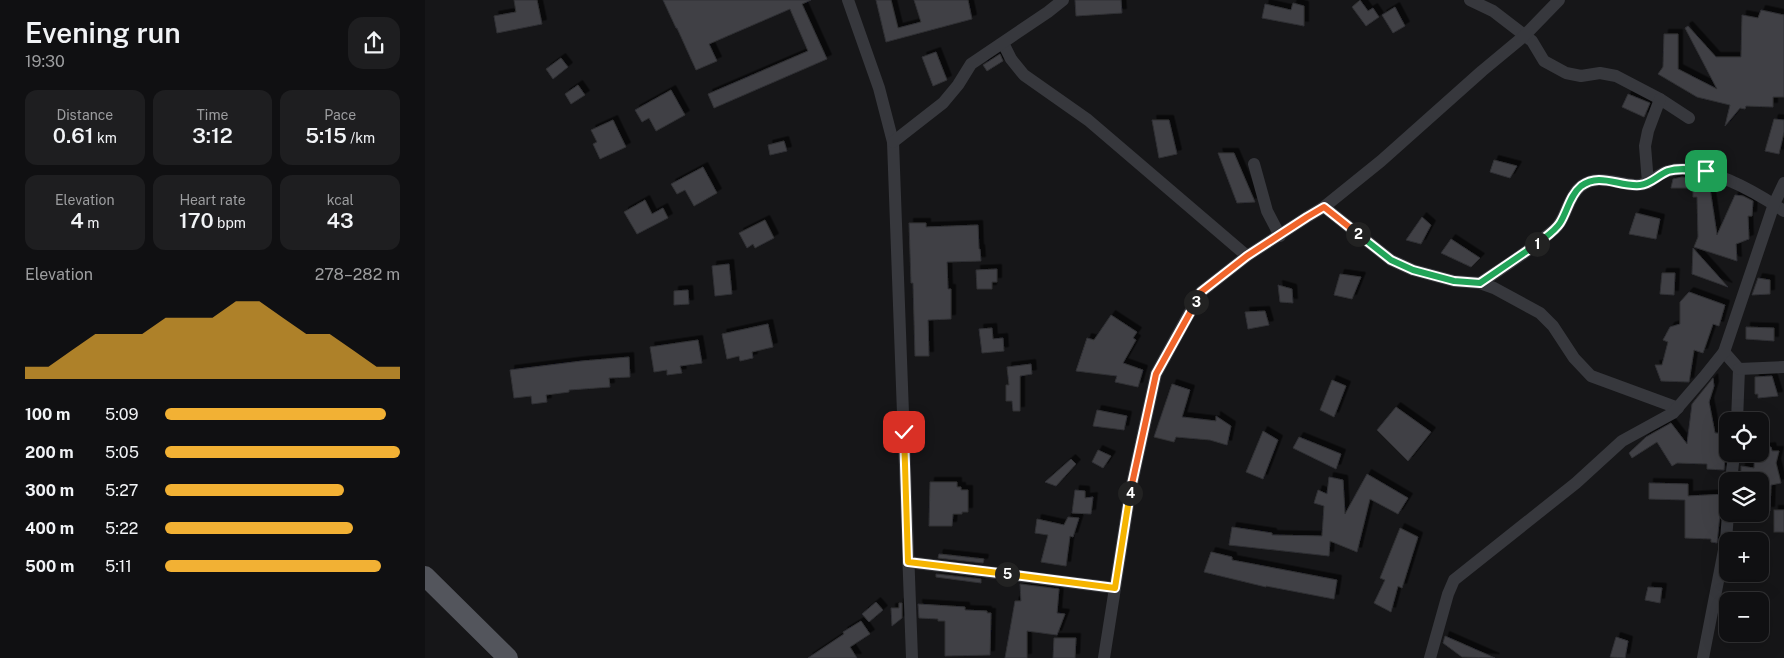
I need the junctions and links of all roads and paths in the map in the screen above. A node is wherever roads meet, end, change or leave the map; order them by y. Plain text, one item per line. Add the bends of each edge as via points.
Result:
1 (848, 0) edge
2 (1063, 0) edge
3 (1470, 0) edge
4 (1559, 0) edge
5 (1524, 36) junction
6 (1003, 43) junction
7 (1660, 99) junction
8 (1689, 118) dead end
9 (893, 142) junction
10 (1254, 164) dead end
11 (1648, 183) junction
12 (1784, 183) edge
13 (1324, 207) junction
14 (1779, 208) edge
15 (1280, 236) junction
16 (1247, 256) junction
17 (1480, 283) junction
18 (1724, 352) junction
19 (1784, 367) edge
20 (1739, 369) junction
21 (1677, 408) junction
22 (1737, 412) edge
23 (1727, 522) edge
24 (908, 562) junction
25 (425, 576) edge
26 (1115, 588) junction
27 (508, 658) edge
28 (912, 658) edge
29 (1104, 658) edge
30 (1430, 658) edge
31 (1703, 658) edge

1 - 9 street via 879,88
2 - 6 street
3 - 5 street via 1493,11
4 - 5 street
5 - 7 street via 1532,41 1544,61 1566,74 1581,76 1600,72 1617,76
5 - 13 street
6 - 9 street via 971,64 943,103
6 - 16 street via 1024,75 1088,120
7 - 8 street
7 - 11 street via 1645,146
9 - 24 street
10 - 15 street via 1267,211
11 - 14 street via 1668,171 1706,171
11 - 17 street via 1594,180 1580,187 1559,225
12 - 14 street
13 - 15 street
13 - 17 street via 1391,260 1413,270 1454,281
14 - 18 street
15 - 16 street
16 - 26 street via 1201,292 1156,374 1130,494
17 - 21 street via 1540,312 1591,376
18 - 20 street
18 - 21 street
19 - 20 street
20 - 22 street
21 - 30 street via 1622,441 1576,483 1454,580
23 - 31 street
24 - 26 street
24 - 28 street
25 - 27 main road
26 - 29 street

